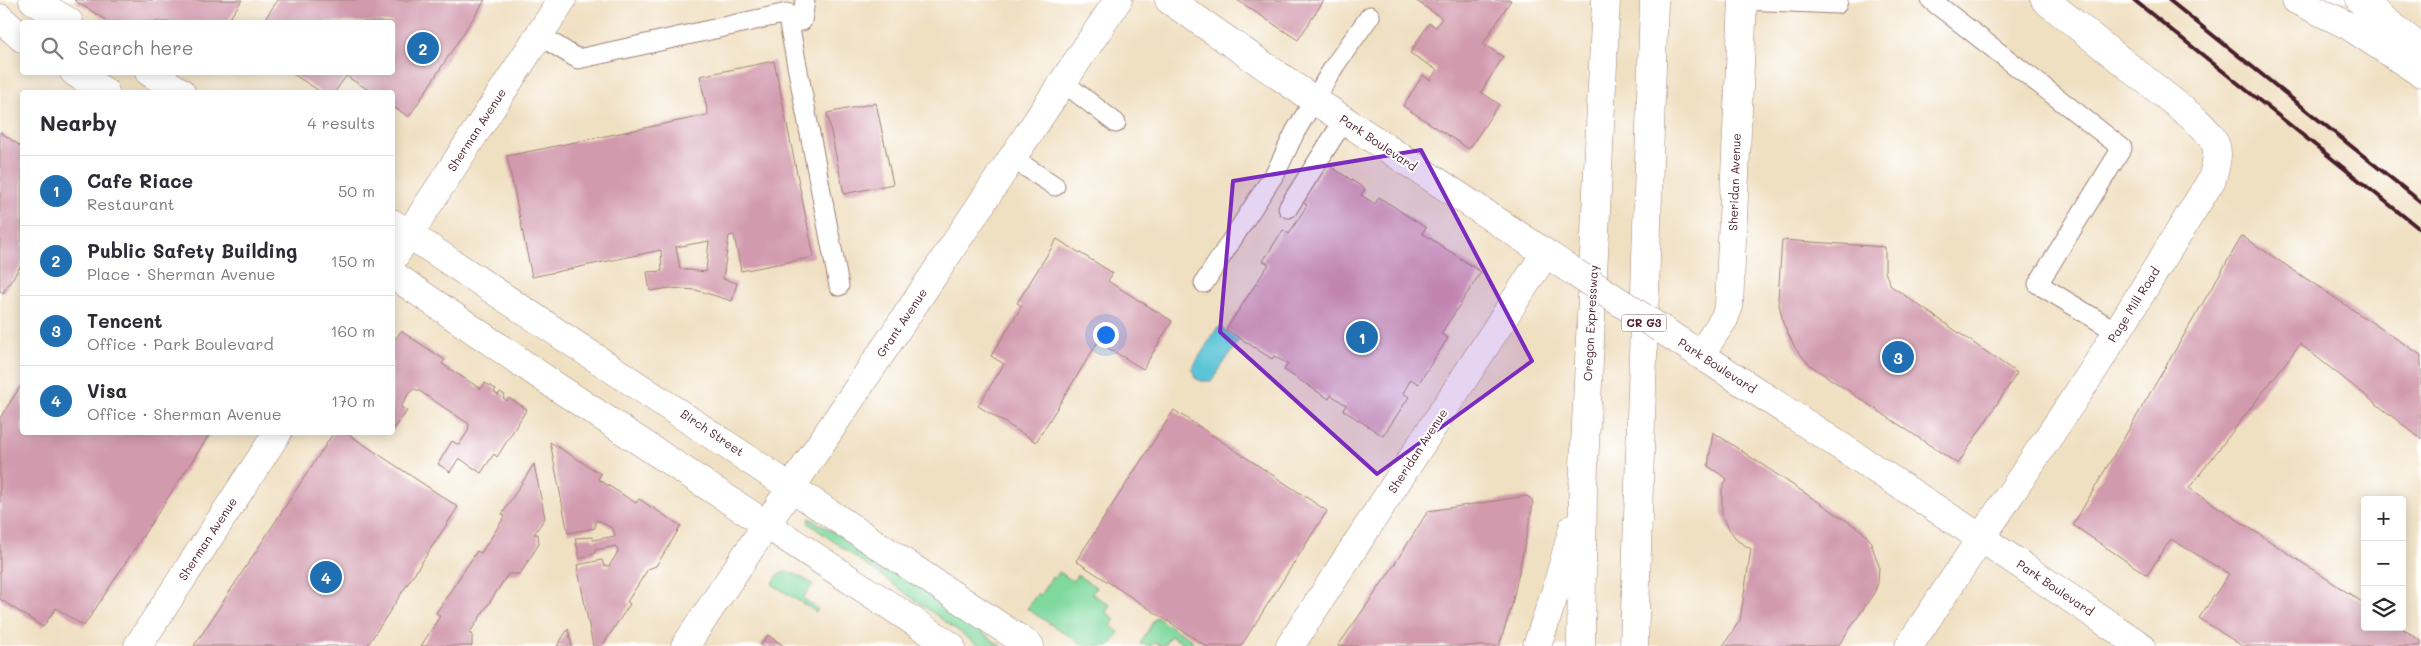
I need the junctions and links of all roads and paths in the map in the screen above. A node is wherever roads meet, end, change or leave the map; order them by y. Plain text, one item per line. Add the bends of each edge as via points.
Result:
1 (32, 0) edge
2 (562, 0) edge
3 (805, 0) edge
4 (1118, 0) edge
5 (1170, 0) edge
6 (1606, 0) edge
7 (1654, 0) edge
8 (1743, 0) edge
9 (1838, 0) edge
10 (1931, 0) edge
11 (2045, 0) edge
12 (2296, 0) edge
13 (2360, 0) edge
14 (1370, 16) dead end
15 (0, 18) edge
16 (66, 20) edge
17 (802, 21) dead end
18 (539, 35) junction
19 (20, 36) edge
20 (2421, 49) edge
21 (2421, 74) edge
22 (79, 75) edge
23 (154, 75) edge
24 (1063, 82) junction
25 (102, 90) edge
26 (178, 90) edge
27 (1314, 100) junction
28 (1344, 120) junction
29 (1116, 123) dead end
30 (1012, 158) junction
31 (1055, 186) dead end
32 (1288, 208) dead end
33 (401, 228) edge
34 (395, 249) edge
35 (1545, 254) junction
36 (395, 276) edge
37 (1204, 283) dead end
38 (839, 286) dead end
39 (2117, 332) junction
40 (1700, 355) junction
41 (276, 435) edge
42 (792, 487) junction
43 (1583, 488) junction
44 (767, 525) junction
45 (1981, 538) junction
46 (138, 646) edge
47 (685, 646) edge
48 (951, 646) edge
49 (1030, 646) edge
50 (1290, 646) edge
51 (1537, 646) edge
52 (1580, 646) edge
53 (1634, 646) edge
54 (1909, 646) edge
55 (2141, 646) edge

1 - 16 street
2 - 18 street, Sherman Avenue
3 - 17 lane
4 - 24 street, Grant Avenue
5 - 27 street, Park Boulevard
6 - 43 street, Oregon Expressway
7 - 53 street, CR G3
8 - 9 lane via 1837,4
8 - 40 street, Sheridan Avenue via 1729,306
10 - 39 lane via 2122,148 2038,284
11 - 39 street, Page Mill Road via 2196,120 2214,138 2218,160 2212,180
12 - 21 street via 2349,26
13 - 20 street
14 - 27 lane
15 - 19 street
18 - 33 street, Sherman Avenue
18 - 38 lane via 578,59 787,14
22 - 25 street
23 - 26 street
24 - 29 lane
24 - 30 street, Grant Avenue
27 - 28 street, Park Boulevard
27 - 37 lane via 1277,170
28 - 32 lane
28 - 35 street, Park Boulevard
30 - 31 lane
30 - 42 street, Grant Avenue
33 - 34 street, Sherman Avenue
33 - 42 street, Birch Street
35 - 40 street, Park Boulevard, bridge
35 - 50 street, Sheridan Avenue
36 - 44 street
39 - 45 street, Page Mill Road
40 - 45 street, Park Boulevard
41 - 46 street, Sherman Avenue
42 - 44 street, Grant Avenue
42 - 49 street, Birch Street
43 - 51 street via 1556,590
43 - 52 street, Oregon Expressway
44 - 47 street, Grant Avenue
44 - 48 street
45 - 54 street, Page Mill Road
45 - 55 street, Park Boulevard

